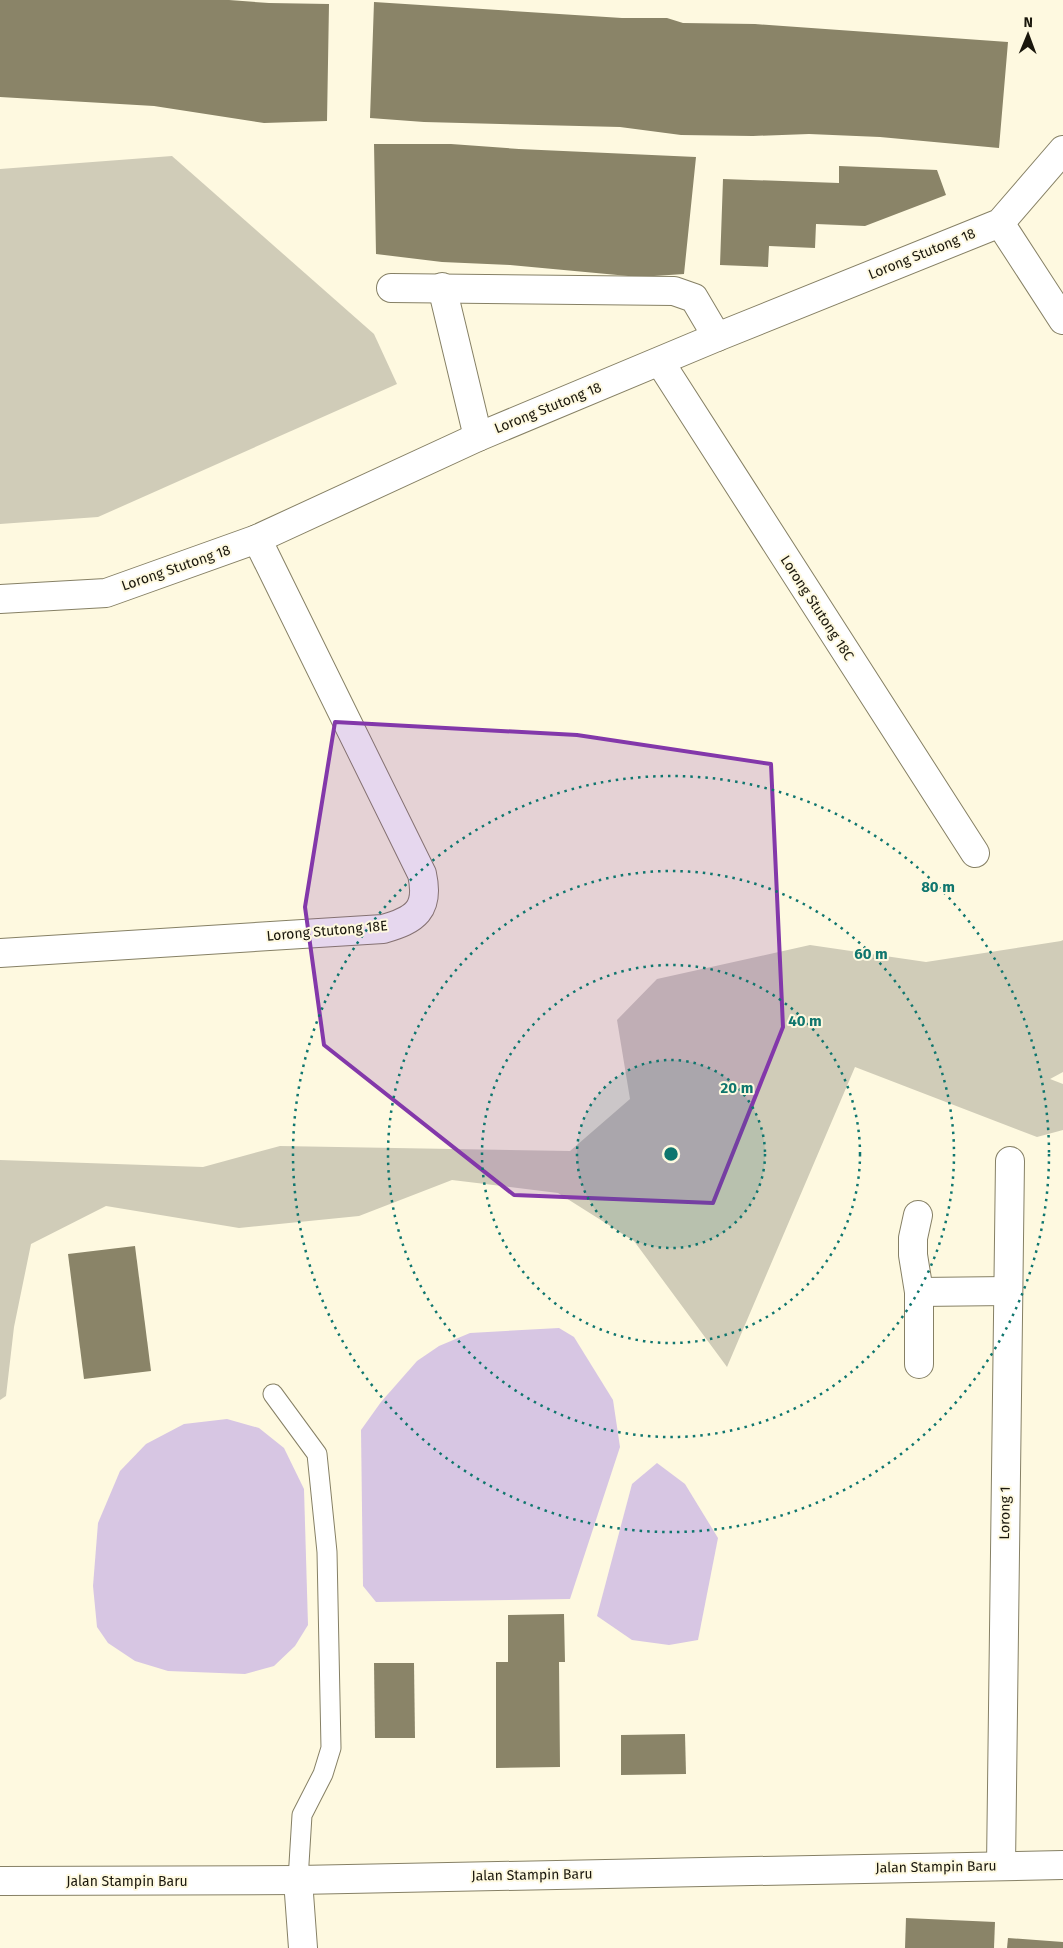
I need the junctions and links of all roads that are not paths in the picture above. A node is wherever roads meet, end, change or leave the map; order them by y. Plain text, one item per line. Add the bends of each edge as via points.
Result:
1 (1063, 150) edge
2 (1000, 223) junction
3 (442, 287) junction
4 (391, 288) dead end
5 (1063, 320) edge
6 (717, 337) junction
7 (660, 362) junction
8 (478, 437) junction
9 (257, 539) junction
10 (0, 600) edge
11 (974, 853) dead end
12 (0, 953) edge
13 (1010, 1161) dead end
14 (918, 1215) dead end
15 (1008, 1291) junction
16 (918, 1292) junction
17 (919, 1364) dead end
18 (273, 1394) dead end
19 (1063, 1865) edge
20 (1000, 1866) junction
21 (298, 1880) junction
22 (0, 1881) edge
23 (303, 1948) edge

1 - 2 street, Lorong Stutong 18
2 - 5 street
2 - 6 street, Lorong Stutong 18
3 - 4 street
3 - 6 street via 674,291 694,298
3 - 8 street
6 - 7 street, Lorong Stutong 18
7 - 8 street, Lorong Stutong 18
7 - 11 street, Lorong Stutong 18C
8 - 9 street, Lorong Stutong 18
9 - 10 street, Lorong Stutong 18 via 106,592
9 - 12 street, Lorong Stutong 18E via 422,874 425,896 417,913 404,923 383,929
13 - 15 street, Lorong 1
14 - 16 street via 913,1255
15 - 16 street
15 - 20 street, Lorong 1
16 - 17 street
18 - 21 lane via 317,1454 327,1552 331,1748 323,1774 302,1815
19 - 20 street, Jalan Stampin Baru
20 - 21 street, Jalan Stampin Baru
21 - 22 street, Jalan Stampin Baru
21 - 23 street

